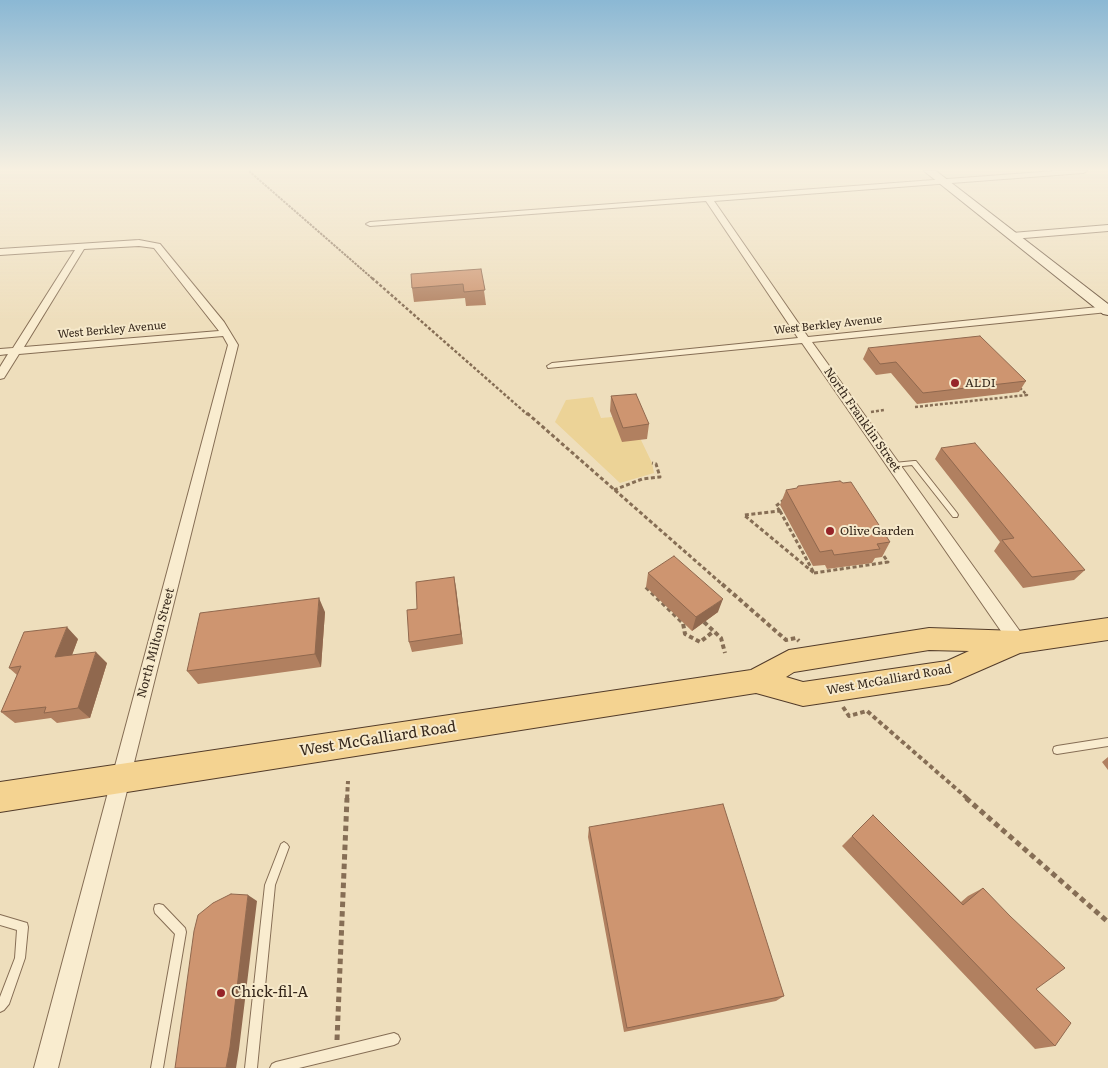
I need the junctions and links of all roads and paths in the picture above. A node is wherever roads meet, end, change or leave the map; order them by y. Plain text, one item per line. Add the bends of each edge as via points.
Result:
1 (305, 221) edge
2 (411, 221) edge
3 (724, 221) edge
4 (993, 221) edge
5 (370, 224) dead end
6 (1108, 228) edge
7 (1012, 236) junction
8 (82, 246) junction
9 (0, 252) edge
10 (1107, 310) edge
11 (226, 334) junction
12 (805, 340) junction
13 (16, 351) junction
14 (0, 352) edge
15 (552, 366) dead end
16 (0, 376) edge
17 (1014, 382) edge
18 (915, 407) dead end
19 (884, 410) dead end
20 (870, 412) dead end
21 (652, 463) dead end
22 (894, 465) junction
23 (614, 490) junction
24 (794, 498) edge
25 (780, 511) junction
26 (955, 515) dead end
27 (878, 546) edge
28 (814, 573) junction
29 (646, 587) dead end
30 (704, 622) edge
31 (1108, 629) edge
32 (714, 632) junction
33 (796, 638) dead end
34 (1018, 642) junction
35 (725, 653) dead end
36 (756, 681) junction
37 (849, 716) dead end
38 (1108, 742) edge
39 (1057, 750) dead end
40 (120, 779) junction
41 (348, 781) dead end
42 (0, 797) edge
43 (284, 847) dead end
44 (159, 909) dead end
45 (0, 920) edge
46 (1108, 922) edge
47 (0, 1006) edge
48 (394, 1039) dead end
49 (337, 1053) junction
50 (46, 1068) edge
51 (157, 1068) edge
52 (251, 1068) edge
53 (276, 1068) edge

1 - 23 path
2 - 5 street
3 - 12 street, North Franklin Street
4 - 7 main road
6 - 7 street
7 - 10 main road
8 - 9 street
8 - 11 street, North Milton Street via 153,244 161,249
8 - 13 street
10 - 12 street, West Berkley Avenue
11 - 13 street, West Berkley Avenue
11 - 40 street, North Milton Street via 233,349
12 - 15 street, West Berkley Avenue
12 - 22 street, North Franklin Street
13 - 14 street, West Berkley Avenue
13 - 16 street
17 - 18 path via 1027,395
19 - 20 path
21 - 23 path via 656,464 660,477 642,479
22 - 26 lane via 914,463
22 - 34 street, North Franklin Street
23 - 33 path via 786,640
24 - 25 path via 784,499 776,506
25 - 28 path
25 - 28 path via 744,515
27 - 28 path via 888,562
29 - 32 path via 683,622 685,634 700,642
30 - 32 path
31 - 34 main road, West McGalliard Road
32 - 35 path via 721,638
34 - 36 main road, West McGalliard Road via 920,640 789,661
34 - 36 main road, West McGalliard Road via 949,672 803,694
36 - 40 main road, West McGalliard Road
37 - 46 path via 867,711
38 - 39 lane
40 - 42 main road, West McGalliard Road
40 - 50 street, North Milton Street
41 - 49 path
43 - 52 lane via 270,885
44 - 51 lane via 181,932
45 - 47 lane via 23,927 20,958
48 - 49 lane
49 - 53 lane

